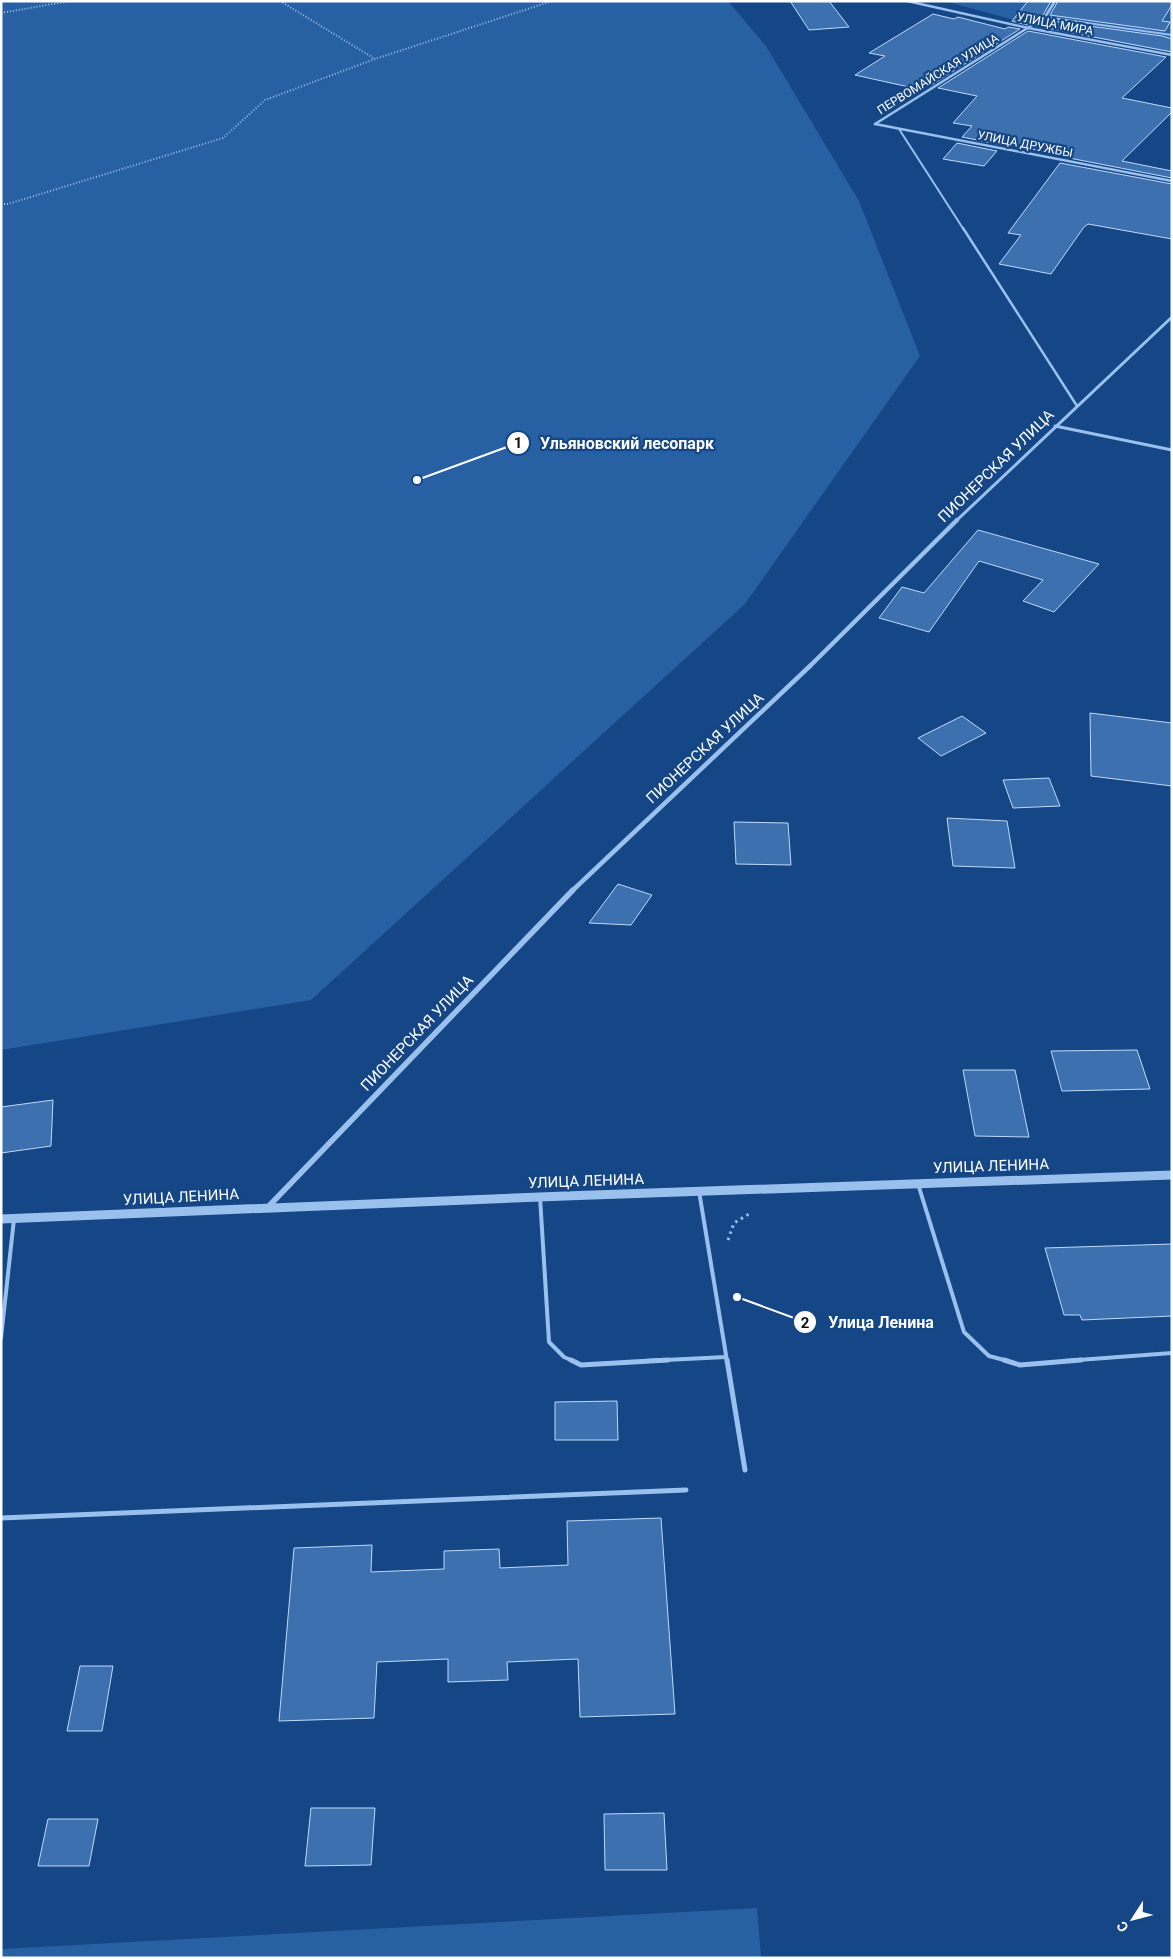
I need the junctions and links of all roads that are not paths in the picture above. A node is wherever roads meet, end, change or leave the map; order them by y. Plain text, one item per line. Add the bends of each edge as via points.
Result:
1 (907, 1) edge
2 (1055, 1) edge
3 (1045, 17) junction
4 (1028, 28) junction
5 (1172, 35) edge
6 (1172, 55) edge
7 (875, 124) joint
8 (899, 129) junction
9 (1172, 181) edge
10 (1172, 317) edge
11 (1077, 406) junction
12 (1055, 426) junction
13 (1172, 450) edge
14 (1172, 1175) edge
15 (918, 1184) junction
16 (699, 1191) junction
17 (540, 1198) junction
18 (267, 1208) junction
19 (1, 1219) edge
20 (14, 1219) junction
21 (1, 1338) edge
22 (1172, 1353) edge
23 (726, 1356) junction
24 (745, 1470) dead end
25 (686, 1490) dead end
26 (1, 1518) edge

1 - 4 street, УЛИЦА МИРА
2 - 3 street, ПЕРВОМАЙСКАЯ УЛИЦА
3 - 4 street, ПЕРВОМАЙСКАЯ УЛИЦА
3 - 5 lane
4 - 6 street, УЛИЦА МИРА
4 - 7 street, ПЕРВОМАЙСКАЯ УЛИЦА
7 - 8 street, УЛИЦА ДРУЖБЫ
8 - 9 street, УЛИЦА ДРУЖБЫ
8 - 11 lane
10 - 11 street, ПИОНЕРСКАЯ УЛИЦА
11 - 12 street, ПИОНЕРСКАЯ УЛИЦА
12 - 13 street
12 - 18 street, ПИОНЕРСКАЯ УЛИЦА via 811,665 559,903
14 - 15 street, УЛИЦА ЛЕНИНА
15 - 16 street, УЛИЦА ЛЕНИНА
15 - 22 lane via 964,1332 989,1356 1020,1365
16 - 17 street, УЛИЦА ЛЕНИНА
16 - 23 lane
17 - 18 street, УЛИЦА ЛЕНИНА
17 - 23 lane via 549,1342 564,1357 581,1365
18 - 20 street, УЛИЦА ЛЕНИНА
19 - 20 street, УЛИЦА ЛЕНИНА
20 - 21 lane
23 - 24 lane
25 - 26 lane

